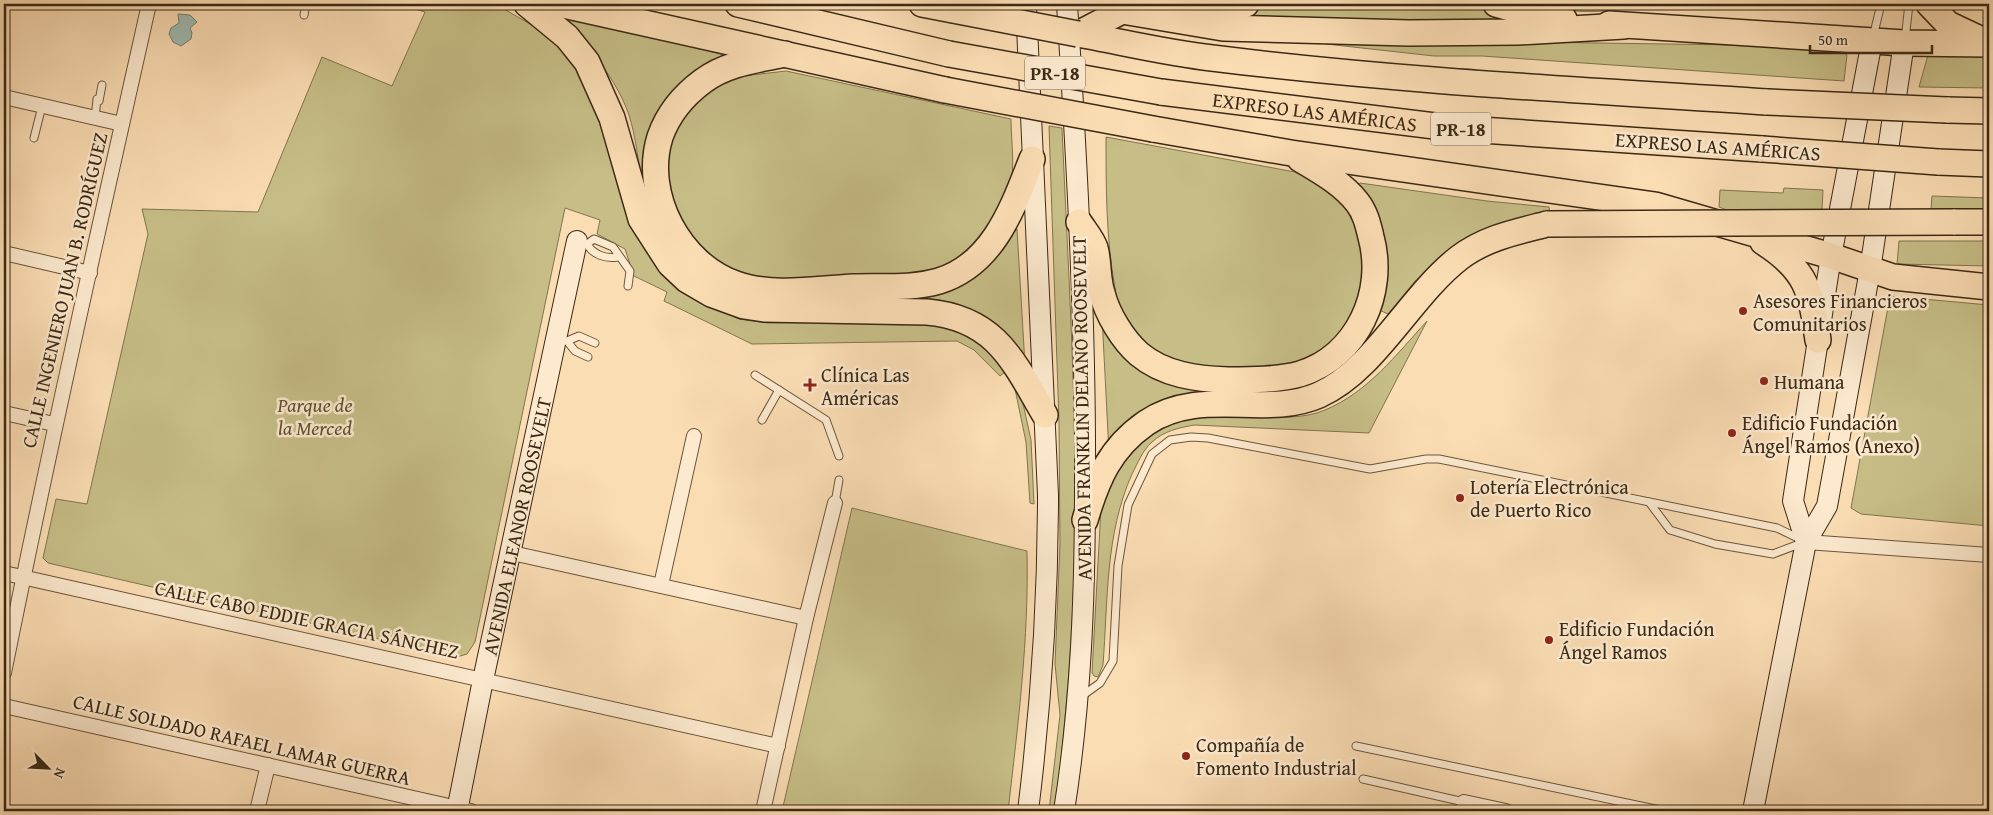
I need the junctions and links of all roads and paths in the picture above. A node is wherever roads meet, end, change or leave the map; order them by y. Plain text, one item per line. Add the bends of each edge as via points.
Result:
1 (148, 4) edge
2 (306, 4) edge
3 (527, 4) edge
4 (558, 4) edge
5 (738, 4) edge
6 (1026, 4) edge
7 (1067, 4) edge
8 (1246, 4) edge
9 (1496, 4) edge
10 (1881, 4) edge
11 (1909, 4) edge
12 (1929, 4) edge
13 (935, 6) edge
14 (1163, 14) junction
15 (304, 15) dead end
16 (1624, 26) junction
17 (1078, 34) junction
18 (1872, 41) junction
19 (1904, 43) junction
20 (1989, 44) edge
21 (785, 54) junction
22 (102, 84) dead end
23 (4, 97) edge
24 (42, 106) junction
25 (1989, 111) edge
26 (95, 118) junction
27 (122, 124) junction
28 (34, 138) dead end
29 (1291, 153) junction
30 (1032, 159) junction
31 (1989, 164) edge
32 (1079, 222) junction
33 (1989, 222) edge
34 (1746, 232) junction
35 (582, 242) junction
36 (4, 253) edge
37 (1831, 256) junction
38 (618, 257) junction
39 (1870, 270) junction
40 (90, 272) junction
41 (1982, 283) edge
42 (628, 286) dead end
43 (562, 340) junction
44 (1818, 340) junction
45 (595, 343) dead end
46 (588, 357) dead end
47 (755, 375) dead end
48 (779, 390) junction
49 (4, 413) edge
50 (1045, 415) junction
51 (762, 420) dead end
52 (54, 424) junction
53 (694, 436) dead end
54 (839, 456) dead end
55 (839, 480) dead end
56 (1649, 502) junction
57 (835, 503) joint
58 (1085, 520) junction
59 (1806, 542) junction
60 (512, 553) junction
61 (1989, 555) edge
62 (4, 573) edge
63 (23, 577) junction
64 (661, 584) junction
65 (806, 618) junction
66 (4, 673) edge
67 (483, 680) junction
68 (1077, 699) junction
69 (4, 706) edge
70 (778, 746) junction
71 (1356, 746) dead end
72 (268, 765) junction
73 (1364, 779) dead end
74 (1464, 802) joint
75 (462, 810) edge
76 (258, 811) edge
77 (763, 811) edge
78 (1028, 811) edge
79 (1064, 811) edge
80 (1506, 811) edge
81 (1665, 811) edge
82 (1753, 811) edge

1 - 27 street, CALLE INGENIERO JUAN B. RODRÍGUEZ
2 - 15 lane
3 - 50 highway via 567,37 587,62 612,118 641,219 670,264 687,280 711,294 764,309 927,312 964,319 983,330 1009,354
4 - 21 highway
5 - 31 highway, EXPRESO LAS AMÉRICAS / PR-18, bridge via 948,54 1161,92 1451,128
6 - 30 street, AVENIDA FRANKLIN DELANO ROOSEVELT
7 - 32 street, AVENIDA FRANKLIN DELANO ROOSEVELT
8 - 14 highway via 1224,12
9 - 16 highway via 1538,16
10 - 18 lane
11 - 19 lane
12 - 20 highway via 1948,24
13 - 17 highway, EXPRESO LAS AMÉRICAS / PR-18, bridge
14 - 16 highway via 1222,28 1409,33 1517,32
14 - 17 highway via 1122,11
16 - 18 highway
17 - 25 highway, EXPRESO LAS AMÉRICAS / PR-18, bridge via 1210,58 1452,81 1767,102
18 - 19 highway
18 - 37 street
19 - 20 highway
19 - 39 street
21 - 29 highway, bridge via 945,90
21 - 30 highway via 728,67 704,80 677,105 660,138 658,184 669,222 690,254 723,279 749,288 779,290 913,285 939,281 975,261 989,247 1012,211
22 - 26 lane
23 - 24 street
24 - 26 street
24 - 28 lane
26 - 27 street
27 - 40 street, CALLE INGENIERO JUAN B. RODRÍGUEZ
29 - 32 highway via 1334,181 1358,202 1366,218 1376,259 1376,275 1368,308 1355,334 1330,358 1300,374 1246,380 1201,379 1167,370 1139,354 1106,305 1095,247
29 - 34 highway via 1655,205
30 - 50 street, AVENIDA FRANKLIN DELANO ROOSEVELT
32 - 58 street, AVENIDA FRANKLIN DELANO ROOSEVELT via 1086,405
33 - 58 highway, bridge via 1547,224 1500,236 1460,257 1428,286 1349,377 1320,395 1291,402 1186,406 1158,415 1112,455 1097,482
34 - 37 highway
34 - 44 highway via 1772,248 1799,271 1812,300
35 - 38 lane via 608,259
35 - 38 lane via 594,238 613,246
35 - 43 street, AVENIDA ELEANOR ROOSEVELT
36 - 40 street
37 - 39 highway
37 - 44 street
38 - 42 lane via 630,271
39 - 41 highway via 1893,277
39 - 59 street via 1827,506
40 - 52 street, CALLE INGENIERO JUAN B. RODRÍGUEZ
43 - 45 lane via 578,336
43 - 46 lane
43 - 60 street, AVENIDA ELEANOR ROOSEVELT
44 - 59 street via 1793,502
47 - 48 lane
48 - 51 lane
48 - 54 lane via 826,420
49 - 52 street
50 - 78 street, AVENIDA FRANKLIN DELANO ROOSEVELT via 1048,560 1042,668
52 - 63 street, CALLE INGENIERO JUAN B. RODRÍGUEZ
53 - 64 street
55 - 57 lane
56 - 59 lane via 1777,528
56 - 59 lane via 1670,530 1715,544 1773,554
56 - 68 lane via 1439,459 1370,469 1208,438 1170,440 1152,454 1128,505 1118,566 1113,661 1100,683
57 - 65 street
58 - 68 street, AVENIDA FRANKLIN DELANO ROOSEVELT via 1082,647
59 - 61 street
59 - 82 street
60 - 64 street
60 - 67 street, AVENIDA ELEANOR ROOSEVELT
62 - 63 street, CALLE CABO EDDIE GRACIA SÁNCHEZ
63 - 66 street, CALLE INGENIERO JUAN B. RODRÍGUEZ
63 - 67 street, CALLE CABO EDDIE GRACIA SÁNCHEZ
64 - 65 street
65 - 70 street
67 - 70 street, CALLE CABO EDDIE GRACIA SÁNCHEZ
67 - 75 street, AVENIDA ELEANOR ROOSEVELT
68 - 79 street, AVENIDA FRANKLIN DELANO ROOSEVELT
69 - 72 street, CALLE SOLDADO RAFAEL LAMAR GUERRA
70 - 77 street
71 - 81 lane
72 - 75 street, CALLE SOLDADO RAFAEL LAMAR GUERRA
72 - 76 street
73 - 74 lane
74 - 80 street

